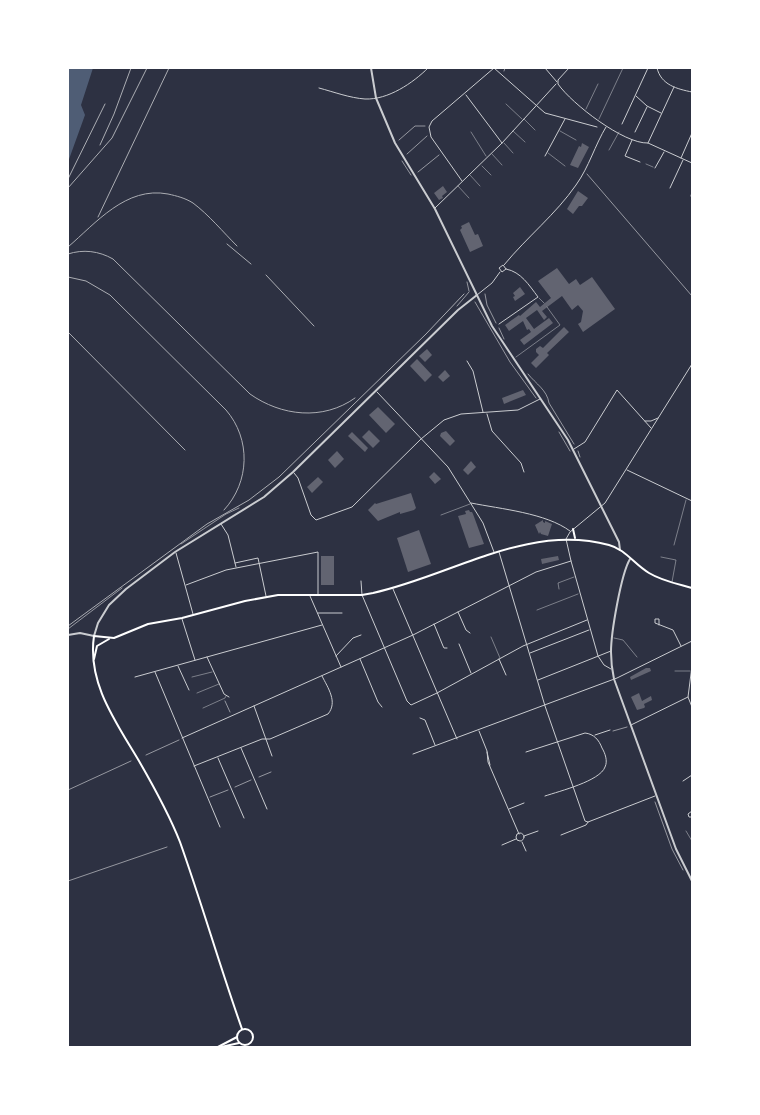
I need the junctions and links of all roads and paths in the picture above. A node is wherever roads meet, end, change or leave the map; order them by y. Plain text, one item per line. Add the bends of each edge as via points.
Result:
1 (371, 68) edge
2 (428, 68) edge
3 (494, 68) edge
4 (505, 68) edge
5 (545, 68) edge
6 (569, 68) edge
7 (623, 68) edge
8 (648, 68) edge
9 (657, 68) edge
10 (502, 75) junction
11 (558, 83) junction
12 (598, 84) dead end
13 (674, 87) junction
14 (319, 88) dead end
15 (692, 92) edge
16 (465, 94) junction
17 (635, 96) junction
18 (376, 98) junction
19 (506, 104) dead end
20 (536, 106) junction
21 (648, 106) junction
22 (585, 111) junction
23 (662, 113) junction
24 (566, 118) junction
25 (523, 119) junction
26 (598, 120) junction
27 (622, 124) dead end
28 (429, 126) junction
29 (607, 126) junction
30 (597, 127) dead end
31 (536, 130) dead end
32 (513, 131) junction
33 (559, 131) junction
34 (471, 132) dead end
35 (619, 132) junction
36 (635, 132) dead end
37 (692, 133) edge
38 (430, 134) junction
39 (632, 139) junction
40 (576, 140) dead end
41 (526, 142) dead end
42 (502, 143) junction
43 (648, 143) junction
44 (395, 144) junction
45 (609, 150) dead end
46 (664, 151) junction
47 (442, 152) junction
48 (547, 152) junction
49 (491, 153) junction
50 (513, 153) dead end
51 (399, 155) dead end
52 (544, 156) dead end
53 (487, 157) junction
54 (403, 158) junction
55 (681, 158) junction
56 (684, 160) junction
57 (640, 162) dead end
58 (692, 163) edge
59 (502, 164) dead end
60 (646, 164) dead end
61 (480, 165) junction
62 (564, 166) dead end
63 (655, 168) joint
64 (584, 171) junction
65 (410, 175) dead end
66 (414, 175) junction
67 (470, 175) junction
68 (491, 175) dead end
69 (462, 182) junction
70 (458, 186) junction
71 (480, 186) dead end
72 (670, 188) dead end
73 (692, 192) edge
74 (691, 196) dead end
75 (469, 198) dead end
76 (435, 209) junction
77 (504, 265) junction
78 (506, 269) junction
79 (500, 271) junction
80 (465, 278) dead end
81 (469, 292) dead end
82 (477, 294) junction
83 (692, 296) edge
84 (538, 297) junction
85 (544, 303) dead end
86 (547, 307) dead end
87 (499, 324) dead end
88 (516, 358) dead end
89 (467, 361) dead end
90 (692, 364) edge
91 (376, 391) junction
92 (540, 399) junction
93 (483, 413) junction
94 (486, 413) junction
95 (659, 418) junction
96 (645, 421) junction
97 (652, 428) junction
98 (421, 439) junction
99 (573, 449) junction
100 (626, 470) junction
101 (294, 472) junction
102 (524, 472) dead end
103 (687, 498) junction
104 (692, 501) edge
105 (471, 503) junction
106 (601, 506) junction
107 (441, 515) dead end
108 (221, 523) junction
109 (572, 530) junction
110 (566, 539) junction
111 (577, 539) junction
112 (674, 545) dead end
113 (620, 550) junction
114 (176, 552) junction
115 (499, 552) junction
116 (494, 553) junction
117 (661, 557) dead end
118 (630, 559) junction
119 (570, 561) junction
120 (235, 563) junction
121 (259, 564) junction
122 (237, 568) junction
123 (575, 577) junction
124 (360, 581) dead end
125 (672, 582) junction
126 (186, 585) junction
127 (509, 586) junction
128 (393, 588) junction
129 (692, 588) edge
130 (559, 589) dead end
131 (580, 593) junction
132 (309, 595) junction
133 (318, 595) junction
134 (362, 595) junction
135 (266, 597) junction
136 (537, 610) dead end
137 (458, 611) junction
138 (317, 613) junction
139 (342, 613) dead end
140 (194, 615) junction
141 (182, 618) junction
142 (587, 620) junction
143 (433, 623) junction
144 (322, 625) junction
145 (659, 625) dead end
146 (590, 629) junction
147 (470, 633) dead end
148 (68, 635) edge
149 (361, 635) dead end
150 (413, 635) junction
151 (94, 636) junction
152 (491, 637) dead end
153 (111, 638) junction
154 (612, 638) junction
155 (692, 641) edge
156 (460, 644) dead end
157 (526, 644) junction
158 (384, 647) junction
159 (681, 647) junction
160 (447, 648) dead end
161 (611, 651) junction
162 (529, 653) junction
163 (598, 656) junction
164 (637, 656) dead end
165 (208, 657) junction
166 (336, 657) junction
167 (499, 658) junction
168 (359, 659) junction
169 (195, 660) junction
170 (94, 662) junction
171 (178, 665) junction
172 (692, 666) edge
173 (340, 667) junction
174 (611, 669) junction
175 (214, 671) junction
176 (674, 671) dead end
177 (154, 672) junction
178 (692, 672) edge
179 (471, 674) junction
180 (322, 675) junction
181 (506, 675) dead end
182 (135, 677) dead end
183 (192, 678) dead end
184 (614, 679) junction
185 (537, 680) junction
186 (219, 684) junction
187 (189, 690) dead end
188 (197, 693) dead end
189 (438, 693) junction
190 (691, 696) dead end
191 (225, 697) junction
192 (229, 697) dead end
193 (688, 697) junction
194 (254, 706) junction
195 (545, 706) junction
196 (382, 707) dead end
197 (692, 707) edge
198 (203, 708) dead end
199 (231, 716) junction
200 (420, 718) dead end
201 (631, 726) junction
202 (479, 730) junction
203 (610, 730) dead end
204 (607, 734) dead end
205 (594, 736) junction
206 (182, 738) junction
207 (265, 739) junction
208 (456, 739) junction
209 (557, 742) junction
210 (435, 746) junction
211 (241, 747) junction
212 (526, 752) dead end
213 (413, 754) dead end
214 (146, 755) dead end
215 (272, 756) dead end
216 (218, 757) junction
217 (131, 761) dead end
218 (194, 766) junction
219 (271, 772) dead end
220 (692, 776) edge
221 (254, 779) junction
222 (683, 781) dead end
223 (572, 786) junction
224 (231, 788) junction
225 (68, 790) edge
226 (546, 796) dead end
227 (656, 796) junction
228 (208, 798) junction
229 (524, 803) dead end
230 (267, 809) dead end
231 (508, 810) junction
232 (692, 811) edge
233 (692, 817) edge
234 (244, 818) dead end
235 (588, 822) junction
236 (220, 827) dead end
237 (538, 830) dead end
238 (686, 831) dead end
239 (519, 834) junction
240 (561, 835) dead end
241 (524, 836) junction
242 (517, 839) junction
243 (522, 841) junction
244 (692, 841) edge
245 (502, 845) dead end
246 (167, 846) dead end
247 (526, 851) dead end
248 (68, 881) edge
249 (692, 881) edge
250 (242, 1029) junction
251 (237, 1037) junction
252 (239, 1043) junction
253 (249, 1046) edge
254 (217, 1048) edge

1 - 18 street
2 - 18 street via 404,86
3 - 10 street
3 - 16 street
4 - 10 path
5 - 11 street
6 - 11 street
7 - 26 lane
8 - 17 street
9 - 13 street via 661,77
10 - 20 street
11 - 20 street
11 - 22 street
12 - 22 lane
13 - 15 street
13 - 23 street
14 - 18 street via 359,98
16 - 28 street
16 - 42 street
17 - 21 street
17 - 27 street
18 - 44 street
19 - 25 lane
20 - 24 street via 545,113
20 - 25 street
21 - 23 street
21 - 36 street
22 - 26 street
23 - 43 street
24 - 30 street
24 - 33 street
25 - 31 lane
25 - 32 street
26 - 29 street
28 - 38 street
28 - 44 path via 415,126
29 - 35 street
29 - 64 street
32 - 41 lane
32 - 42 street
33 - 40 lane
33 - 48 street
34 - 53 lane
35 - 39 street
35 - 45 lane
37 - 55 street
38 - 47 street
38 - 54 path
39 - 43 street
39 - 57 street via 625,156
42 - 49 street
42 - 50 lane
43 - 46 street
44 - 54 street
46 - 55 street
46 - 63 street
47 - 66 path
47 - 69 street
48 - 52 street
48 - 62 lane
49 - 53 street
49 - 59 lane
51 - 65 path
53 - 61 street
54 - 66 street
55 - 56 street
56 - 58 street
56 - 72 street
60 - 63 lane
61 - 67 street
61 - 68 lane
64 - 77 street via 561,205
64 - 83 path
66 - 76 street
67 - 69 street
67 - 71 lane
69 - 70 street
70 - 75 lane
70 - 76 street
73 - 74 street
76 - 82 street
77 - 78 street
77 - 79 street via 499,267
78 - 79 street
78 - 84 street via 519,274
79 - 82 street via 492,283
80 - 81 path
82 - 91 street
82 - 92 street via 502,342
84 - 85 lane
84 - 87 street
86 - 88 lane via 560,325
89 - 93 street via 473,371
90 - 95 street
91 - 98 street
91 - 101 street
92 - 94 street via 518,410
92 - 99 street
93 - 94 street
93 - 98 street via 450,418
94 - 102 street via 492,431
95 - 96 street
95 - 97 street
96 - 97 street
96 - 99 street via 617,390 585,442
97 - 100 street
98 - 101 street via 352,507 316,520
98 - 105 street via 448,467
99 - 106 street
100 - 103 street
100 - 106 street
101 - 108 street via 264,497
103 - 104 street
103 - 112 lane
105 - 107 lane
105 - 109 street via 536,516
105 - 116 street via 483,522
106 - 109 street
106 - 113 street
108 - 114 street
108 - 120 street via 228,535
109 - 110 street
109 - 111 main road
110 - 111 main road
110 - 115 main road via 524,544
110 - 119 street
111 - 113 main road
113 - 118 main road
114 - 126 street
114 - 151 street via 112,602
115 - 116 main road
115 - 127 street
116 - 128 main road
117 - 125 lane via 676,560
118 - 125 main road via 650,574
118 - 154 street via 622,582
119 - 123 street
119 - 127 street via 543,569
120 - 121 street via 258,558
120 - 122 street
121 - 122 street
121 - 133 street via 318,552
121 - 135 street
122 - 126 street
123 - 130 lane via 558,583
123 - 131 street
124 - 134 street
125 - 129 main road
126 - 140 street
127 - 137 street
127 - 157 street
128 - 134 main road
128 - 150 street
131 - 136 lane
131 - 142 street
132 - 133 main road
132 - 135 main road
132 - 138 street
133 - 134 main road
134 - 158 street
135 - 140 main road
137 - 143 street
137 - 147 street
138 - 139 street
138 - 144 street
140 - 141 main road
141 - 153 main road via 148,624
141 - 169 street
142 - 146 street
142 - 157 street
143 - 150 street
143 - 160 street via 444,648
144 - 165 street
144 - 166 street
145 - 159 street via 673,630
146 - 162 street
146 - 163 street
148 - 151 street
149 - 166 street via 353,638
150 - 158 street
150 - 189 street
151 - 153 main road
151 - 170 main road
152 - 167 lane
153 - 170 main road via 97,646
154 - 161 street
154 - 164 lane via 623,640
155 - 159 street
156 - 179 street
157 - 162 street
157 - 167 street
158 - 168 street
158 - 189 street via 408,703 411,705
159 - 184 street
161 - 163 street
161 - 174 street
162 - 185 street
163 - 174 street
163 - 185 street
165 - 169 street
165 - 175 street
166 - 173 street
167 - 179 street
167 - 181 street
168 - 173 street
168 - 196 street
169 - 171 street
170 - 250 main road via 98,684 111,714 153,786 176,834
171 - 177 street
171 - 187 street
172 - 178 street
173 - 180 street
174 - 184 street
175 - 183 lane
175 - 186 street
176 - 178 lane
177 - 182 street
177 - 206 street
178 - 193 street
179 - 189 street
180 - 194 street
180 - 207 street via 333,703 328,714
184 - 195 street
184 - 201 street
185 - 195 street
186 - 188 lane
186 - 191 street
189 - 208 street
190 - 193 lane
191 - 192 street
191 - 198 lane
191 - 199 path
193 - 197 street
193 - 201 street
194 - 199 street
194 - 207 street
195 - 202 street
195 - 209 street
199 - 206 street
200 - 210 street via 425,720
201 - 204 path
201 - 227 street
202 - 208 street
202 - 231 street
203 - 205 street
205 - 209 street via 585,733
205 - 223 street via 606,758 605,768 597,776
206 - 214 path
206 - 218 street
207 - 211 street
207 - 215 street
208 - 210 street
209 - 212 street
209 - 223 street
210 - 213 street
211 - 216 street
211 - 221 street
216 - 218 street
216 - 224 street
217 - 225 path
218 - 228 street
219 - 221 path
220 - 222 street
221 - 224 path
221 - 230 street
223 - 226 street
223 - 235 street
224 - 228 path
224 - 234 street
227 - 235 street
227 - 249 street
228 - 236 street
229 - 231 street
231 - 239 street
232 - 233 street via 688,814
235 - 240 street
237 - 241 street
238 - 244 lane
239 - 241 street
239 - 242 street
241 - 243 street
242 - 243 street
242 - 245 street
243 - 247 street
246 - 248 path
250 - 251 main road
250 - 253 main road via 253,1034 254,1039
251 - 252 main road
251 - 254 main road
252 - 253 main road
252 - 254 main road

